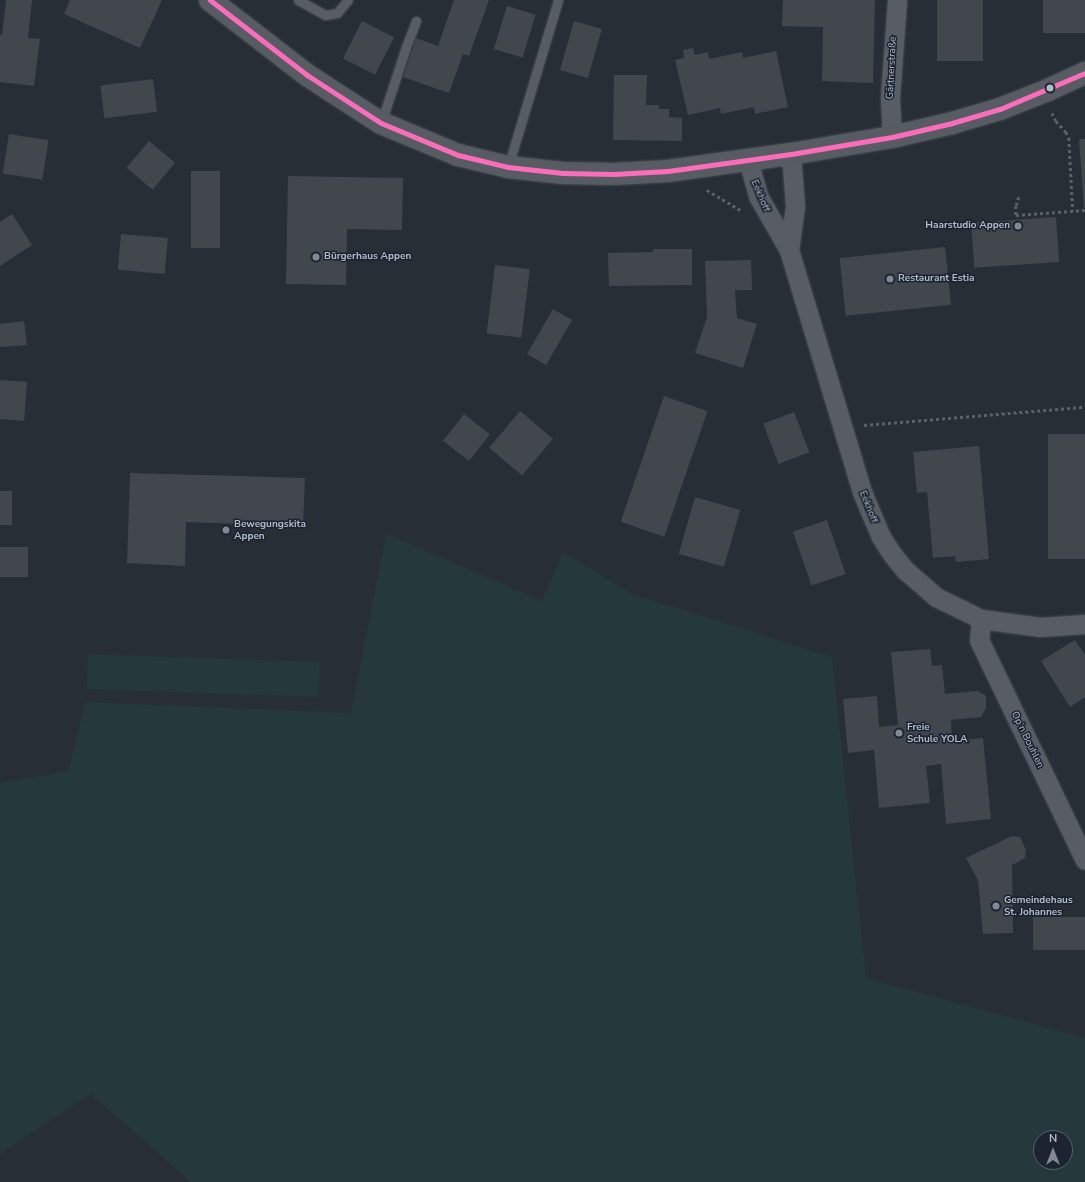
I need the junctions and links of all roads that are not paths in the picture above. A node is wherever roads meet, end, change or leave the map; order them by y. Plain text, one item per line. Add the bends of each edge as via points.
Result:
1 (210, 0) edge
2 (298, 0) edge
3 (348, 0) edge
4 (558, 0) edge
5 (896, 0) edge
6 (416, 21) dead end
7 (1085, 73) edge
8 (381, 123) junction
9 (892, 137) junction
10 (791, 154) junction
11 (748, 160) junction
12 (508, 168) junction
13 (789, 250) junction
14 (981, 619) junction
15 (1085, 624) edge
16 (1085, 860) edge

1 - 8 main road via 307,75
2 - 3 lane via 325,15 337,12
4 - 12 lane
5 - 9 street, Gärtnerstraße via 890,98
6 - 8 lane
7 - 9 main road via 1000,109
8 - 12 main road via 458,154
9 - 10 main road
10 - 11 main road
10 - 13 street, Eekhoff via 795,217
11 - 12 main road via 668,171 614,174
11 - 13 street, Eekhoff via 758,196
13 - 14 street, Eekhoff via 841,427 881,537 905,570 936,597
14 - 15 street, Eekhoff via 1040,627
14 - 16 street, Op'n Bouhlen via 979,640

